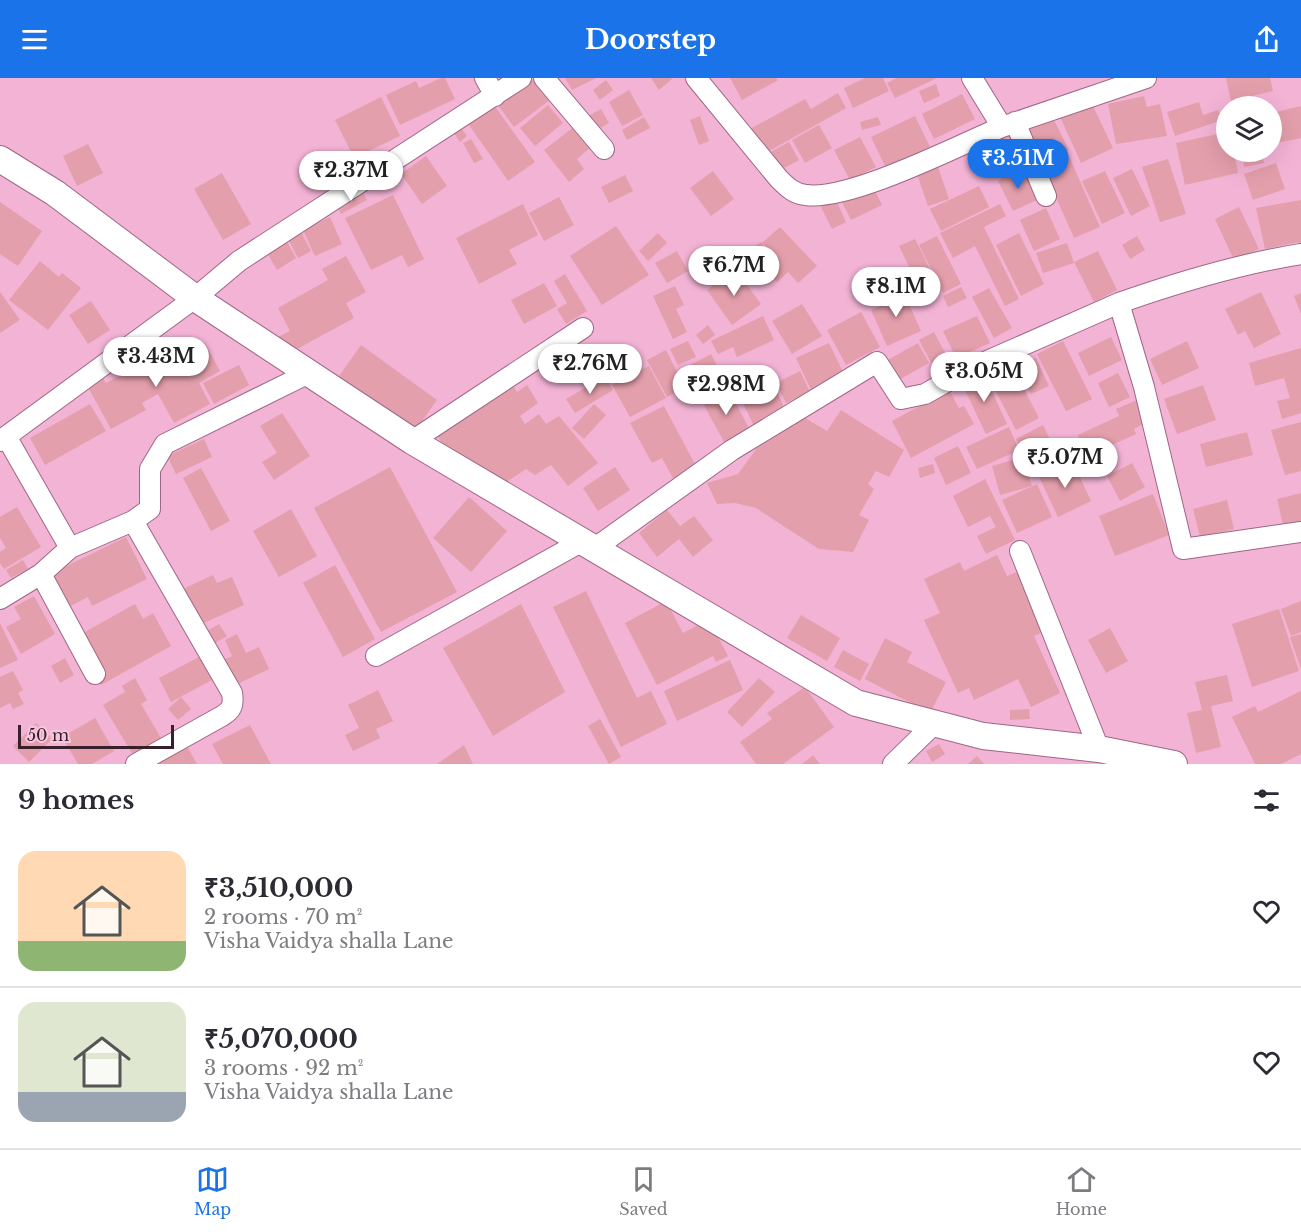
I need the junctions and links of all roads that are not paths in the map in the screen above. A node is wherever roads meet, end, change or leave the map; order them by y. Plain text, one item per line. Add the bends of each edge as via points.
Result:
1 (485, 78) edge
2 (521, 78) edge
3 (544, 78) edge
4 (696, 78) edge
5 (972, 78) edge
6 (1146, 78) edge
7 (495, 96) junction
8 (1008, 125) junction
9 (604, 149) dead end
10 (0, 159) edge
11 (1046, 196) dead end
12 (1301, 254) edge
13 (195, 298) junction
14 (1119, 303) junction
15 (583, 328) dead end
16 (309, 373) junction
17 (4, 440) edge
18 (412, 441) junction
19 (133, 520) junction
20 (1301, 532) edge
21 (588, 545) junction
22 (70, 548) junction
23 (1020, 551) dead end
24 (42, 574) junction
25 (0, 598) edge
26 (376, 656) dead end
27 (95, 674) dead end
28 (934, 724) junction
29 (1099, 749) junction
30 (136, 764) edge
31 (893, 764) edge
32 (1174, 764) edge

1 - 7 street
2 - 7 street
3 - 9 street
4 - 8 street via 779,179 790,190 803,195 818,196 869,183
5 - 8 street via 984,102
6 - 8 street
7 - 13 street via 239,261
8 - 11 street
10 - 13 main road via 55,193
12 - 14 street via 1256,261
13 - 16 main road
13 - 17 street
14 - 20 street via 1144,387 1183,549
14 - 21 street via 969,369 925,394 901,399 877,362 732,450
15 - 18 street
16 - 18 main road
16 - 19 street via 165,444 150,469 150,509
17 - 22 street
18 - 21 main road
19 - 22 street
19 - 30 street via 232,693 234,704 222,716
21 - 26 street
21 - 28 main road via 856,703
22 - 24 street
23 - 29 street
24 - 25 street
24 - 27 street
28 - 29 main road via 983,736
28 - 31 street
29 - 32 main road

